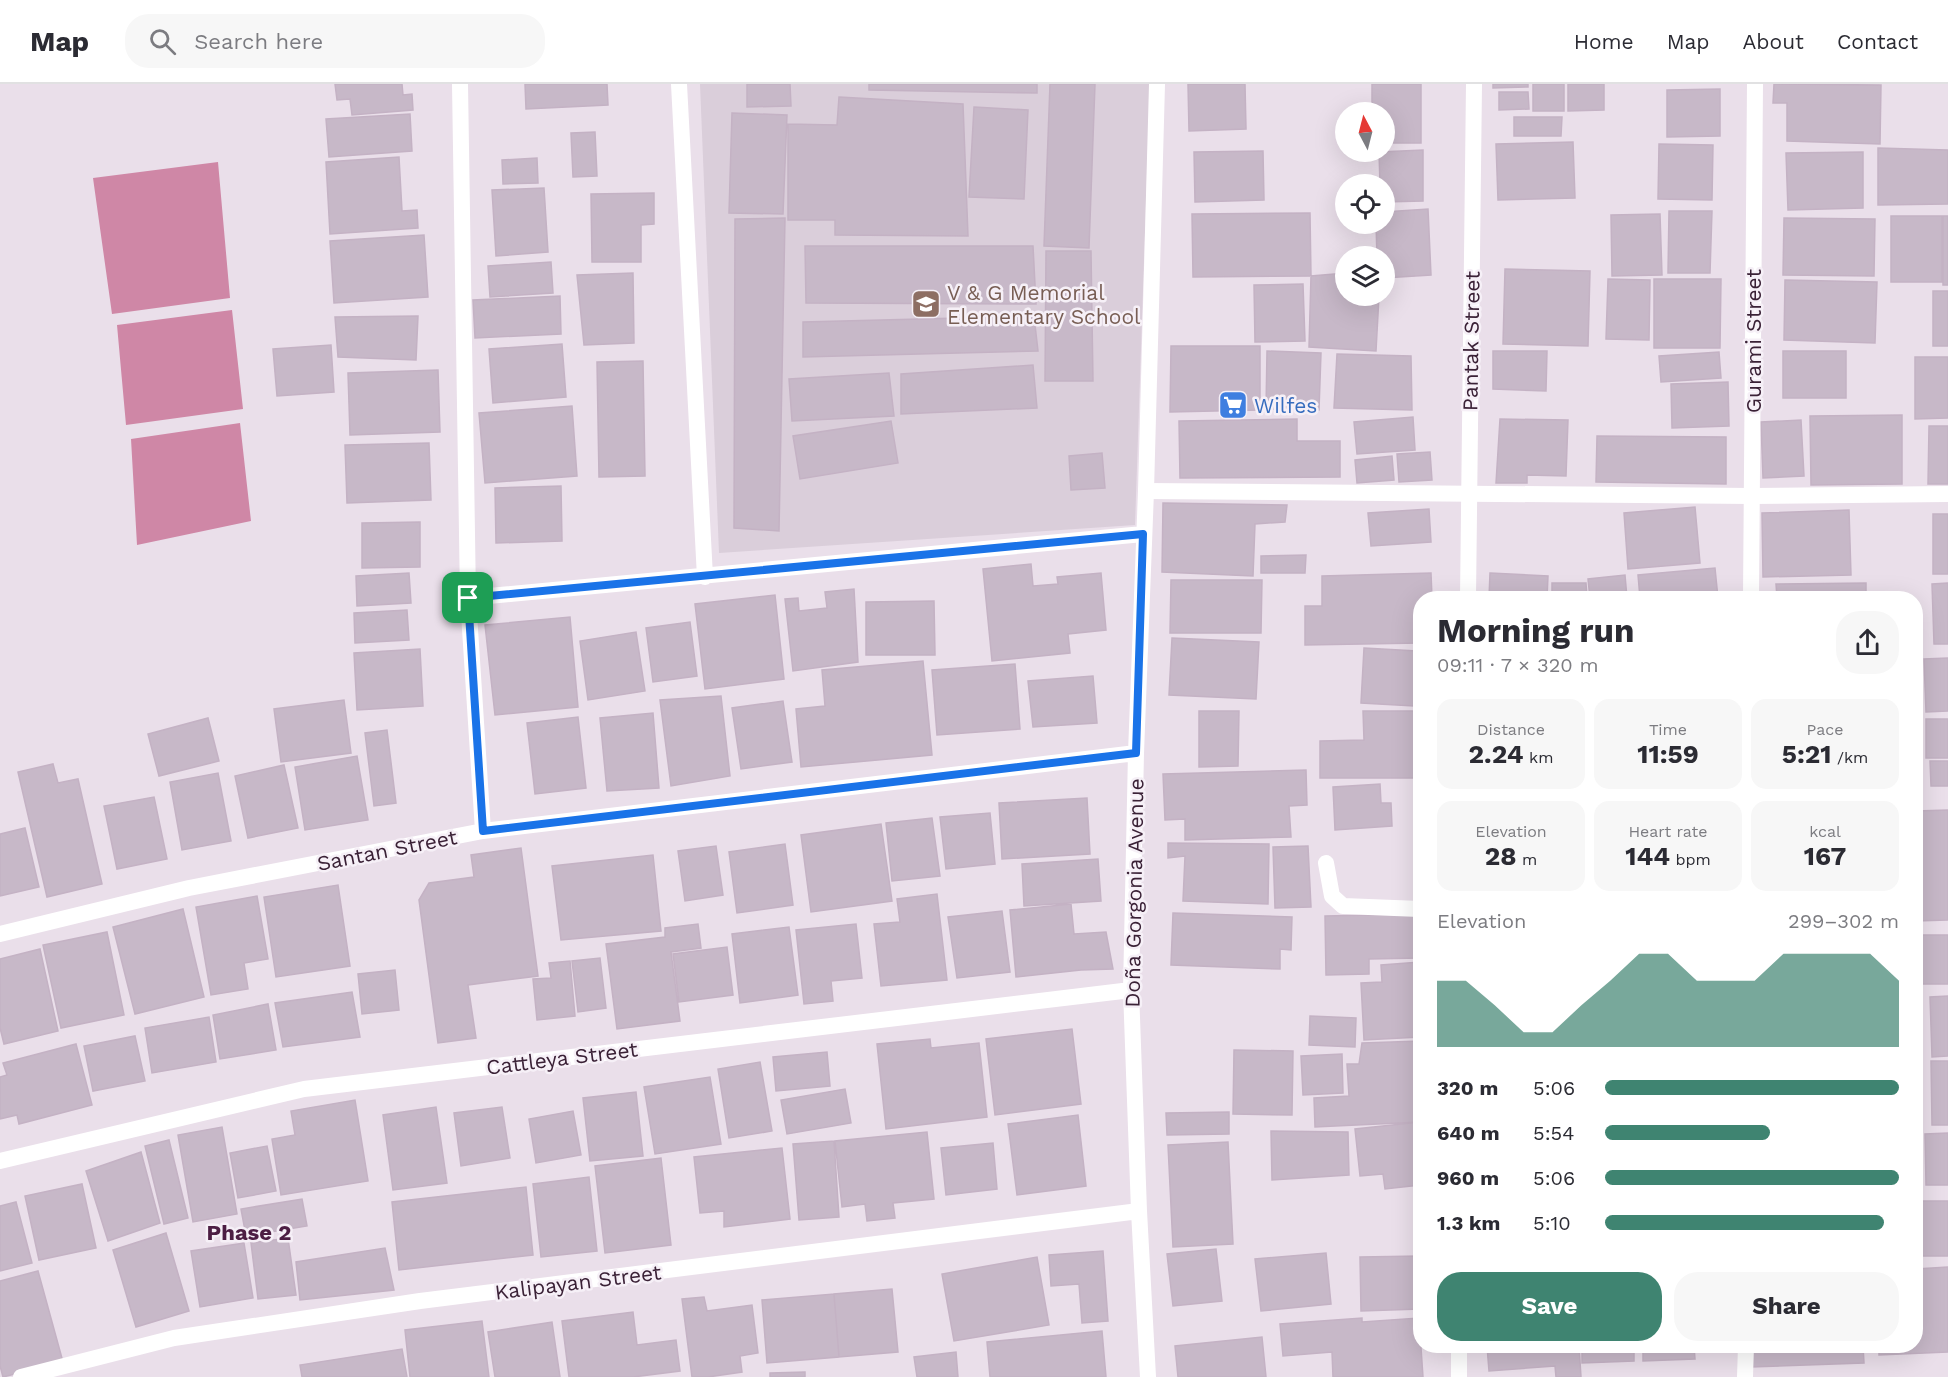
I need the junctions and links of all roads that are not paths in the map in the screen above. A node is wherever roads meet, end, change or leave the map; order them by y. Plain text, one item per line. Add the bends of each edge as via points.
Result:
1 (460, 84) edge
2 (679, 84) edge
3 (1157, 84) edge
4 (1474, 84) edge
5 (1755, 84) edge
6 (1146, 491) junction
7 (1469, 494) junction
8 (1948, 494) edge
9 (1752, 496) junction
10 (1143, 534) junction
11 (705, 577) junction
12 (1468, 591) edge
13 (1751, 591) edge
14 (468, 598) junction
15 (1136, 753) junction
16 (483, 831) junction
17 (1326, 863) dead end
18 (1413, 909) edge
19 (0, 934) edge
20 (1131, 990) junction
21 (0, 1161) edge
22 (1139, 1211) junction
23 (1459, 1353) edge
24 (1746, 1353) edge
25 (21, 1377) edge
26 (1148, 1377) edge
27 (1459, 1377) edge
28 (1745, 1377) edge

1 - 14 street
2 - 11 street
3 - 6 street, Doña Gorgonia Avenue
4 - 7 street, Pantak Street
5 - 9 street, Gurami Street
6 - 7 street
6 - 10 street, Doña Gorgonia Avenue
7 - 9 street
7 - 12 street, Pantak Street
8 - 9 street
9 - 13 street, Gurami Street
10 - 11 street
10 - 15 street, Doña Gorgonia Avenue
11 - 14 street
14 - 16 street
15 - 16 street, Santan Street
15 - 20 street, Doña Gorgonia Avenue
16 - 19 street, Santan Street via 189,888
17 - 18 street via 1332,896 1343,906
20 - 21 street, Cattleya Street via 304,1089
20 - 22 street, Doña Gorgonia Avenue
22 - 25 street, Kalipayan Street via 291,1320 174,1338
22 - 26 street, Doña Gorgonia Avenue
23 - 27 street
24 - 28 street

